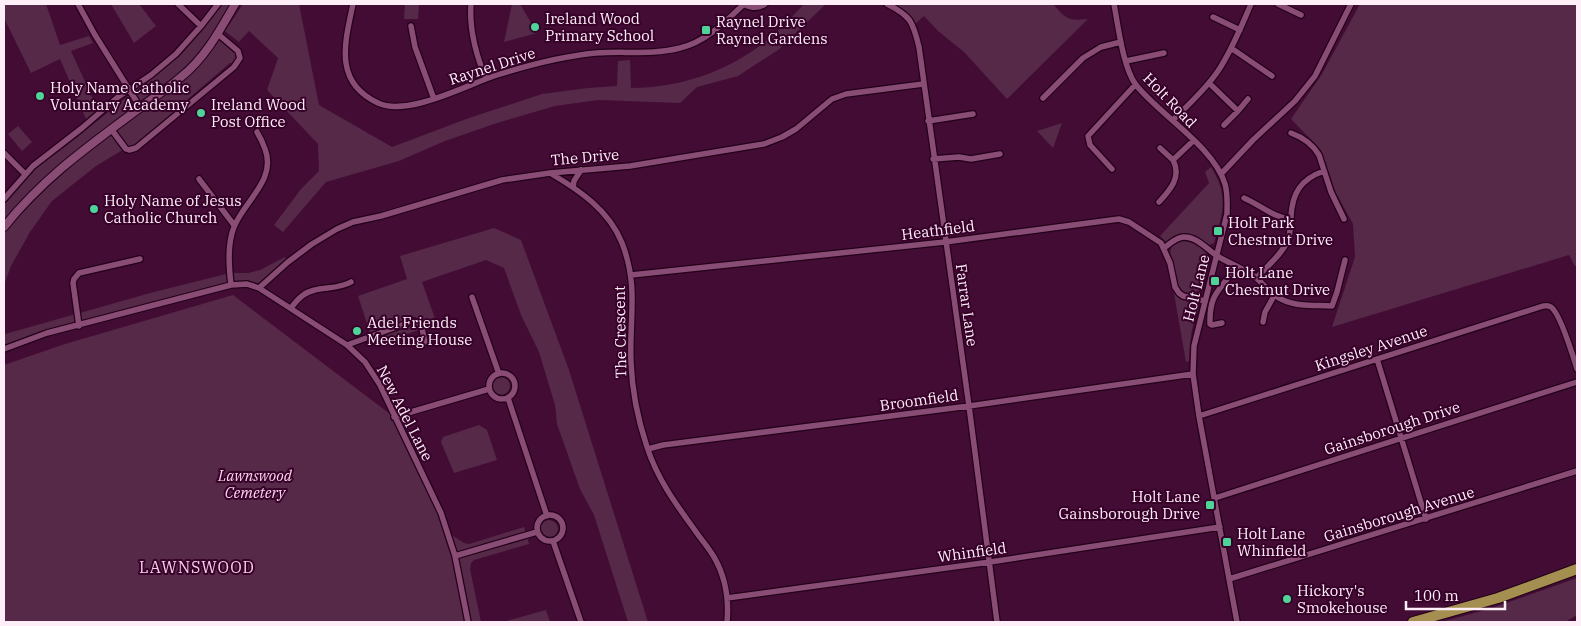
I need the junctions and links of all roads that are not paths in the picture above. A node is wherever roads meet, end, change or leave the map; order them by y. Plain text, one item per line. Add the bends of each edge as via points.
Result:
1 (78, 4) edge
2 (178, 4) edge
3 (218, 4) edge
4 (235, 4) edge
5 (353, 4) edge
6 (471, 4) edge
7 (744, 4) edge
8 (764, 4) edge
9 (887, 4) edge
10 (1114, 4) edge
11 (1251, 4) edge
12 (1278, 4) edge
13 (1351, 4) edge
14 (1301, 15) dead end
15 (1212, 17) dead end
16 (201, 26) junction
17 (411, 26) dead end
18 (1240, 30) junction
19 (218, 34) junction
20 (1121, 42) junction
21 (1231, 48) junction
22 (1164, 53) dead end
23 (1126, 61) junction
24 (1272, 76) dead end
25 (486, 80) junction
26 (1209, 83) junction
27 (924, 84) junction
28 (1136, 84) junction
29 (129, 89) junction
30 (1043, 98) dead end
31 (434, 99) junction
32 (1248, 99) dead end
33 (140, 107) junction
34 (1238, 111) junction
35 (973, 114) dead end
36 (1173, 120) junction
37 (928, 121) junction
38 (1224, 125) dead end
39 (111, 129) junction
40 (257, 132) dead end
41 (1291, 133) dead end
42 (1193, 141) junction
43 (1160, 148) dead end
44 (4, 153) edge
45 (1000, 154) dead end
46 (933, 159) junction
47 (1173, 160) junction
48 (1112, 169) dead end
49 (581, 170) junction
50 (1324, 170) junction
51 (550, 173) junction
52 (25, 174) junction
53 (1221, 174) junction
54 (198, 180) dead end
55 (573, 187) junction
56 (1244, 198) dead end
57 (4, 199) edge
58 (1159, 202) dead end
59 (1344, 218) dead end
60 (1290, 219) junction
61 (234, 225) junction
62 (4, 227) edge
63 (946, 242) junction
64 (1164, 248) junction
65 (1217, 256) junction
66 (140, 259) dead end
67 (1345, 260) dead end
68 (1236, 266) junction
69 (632, 275) junction
70 (1256, 278) junction
71 (351, 282) dead end
72 (232, 284) junction
73 (259, 288) junction
74 (1274, 296) junction
75 (472, 297) dead end
76 (1205, 301) junction
77 (291, 308) junction
78 (1263, 322) dead end
79 (1222, 323) dead end
80 (79, 326) junction
81 (425, 342) dead end
82 (347, 345) junction
83 (4, 349) edge
84 (1377, 359) junction
85 (1577, 369) edge
86 (499, 374) junction
87 (1193, 374) junction
88 (1577, 382) edge
89 (489, 389) junction
90 (508, 398) junction
91 (969, 406) junction
92 (1199, 416) junction
93 (394, 417) junction
94 (1402, 438) junction
95 (648, 449) junction
96 (1577, 471) edge
97 (1214, 498) junction
98 (547, 516) junction
99 (1426, 519) junction
100 (1220, 527) junction
101 (537, 532) junction
102 (553, 541) junction
103 (455, 556) junction
104 (990, 562) junction
105 (1577, 569) edge
106 (1229, 579) junction
107 (727, 598) junction
108 (468, 622) edge
109 (581, 622) edge
110 (728, 622) edge
111 (997, 622) edge
112 (1237, 622) edge
113 (1413, 622) edge

1 - 29 street
2 - 16 street
3 - 16 street
4 - 19 street
5 - 31 street, Raynel Drive via 344,45 346,67 361,92 391,107 411,106
6 - 25 street via 473,40
7 - 8 street, Raynel Drive via 754,8
7 - 25 street, Raynel Drive via 703,39 680,48 571,56
9 - 27 street, Farrar Lane via 902,11 914,25
10 - 20 street, Holt Road
11 - 18 street
12 - 14 street
13 - 53 street via 1315,76 1289,107
15 - 18 street
16 - 29 street via 176,54
17 - 31 street
18 - 21 street
19 - 33 street via 182,77
19 - 39 street via 238,51 240,58 234,66 136,148 126,149
20 - 23 street, Holt Road
20 - 30 street via 1101,47 1084,58
21 - 24 street
21 - 26 street
22 - 23 street
23 - 28 street, Holt Road
25 - 31 street, Raynel Drive
26 - 34 street
26 - 36 street
27 - 37 street, Farrar Lane
27 - 49 street, The Drive via 846,94 832,99 796,129 764,144 630,166
28 - 36 street, Holt Road
28 - 48 street via 1088,136 1090,145
29 - 33 street
29 - 52 street
32 - 34 street
33 - 39 street
34 - 38 street
35 - 37 street
36 - 42 street, Holt Road
37 - 46 street, Farrar Lane
39 - 62 street via 52,175
40 - 61 street via 266,150 268,169
41 - 50 street via 1302,137 1316,151
42 - 47 street
42 - 53 street, Holt Road
43 - 47 street
44 - 52 street
45 - 46 street
46 - 63 street, Farrar Lane
47 - 58 street via 1175,181
49 - 51 street, The Drive
49 - 55 street
50 - 59 street
50 - 60 street via 1307,178 1296,193
51 - 55 street, The Crescent
51 - 73 street, The Drive via 502,180 353,222 312,244
52 - 57 street
53 - 65 street, Holt Lane via 1228,194 1227,214
54 - 61 street
55 - 69 street, The Crescent via 608,218 622,241
56 - 60 street via 1275,216
60 - 70 street via 1285,246
61 - 72 street via 230,245
63 - 64 street, Heathfield via 1119,219 1129,222
63 - 69 street, Heathfield
63 - 91 street, Farrar Lane
64 - 65 street via 1183,237 1199,242
64 - 76 street via 1175,287 1183,296
65 - 68 street
65 - 76 street, Holt Lane
66 - 80 street via 76,276 73,283
67 - 74 street via 1332,306 1293,304
68 - 70 street
68 - 79 street via 1215,294 1210,313 1210,324
69 - 95 street, The Crescent via 633,387
70 - 74 street
71 - 77 street via 341,287 308,292
72 - 73 street, New Adel Lane
72 - 80 street, New Adel Lane
73 - 77 street, New Adel Lane
74 - 78 street
75 - 86 street
76 - 87 street, Holt Lane via 1194,346
77 - 82 street, New Adel Lane
80 - 83 street, New Adel Lane
81 - 82 street via 421,324 413,322
82 - 93 street, New Adel Lane via 366,362
84 - 85 street, Kingsley Avenue via 1543,306 1555,311
84 - 92 street, Kingsley Avenue
84 - 94 street
86 - 89 street via 491,379
86 - 90 street via 509,376 514,384
87 - 91 street, Broomfield
87 - 92 street, Holt Lane
88 - 94 street, Gainsborough Drive
89 - 90 street via 494,397
89 - 93 street
90 - 98 street
91 - 95 street, Broomfield
91 - 104 street, Farrar Lane
92 - 97 street, Holt Lane
93 - 103 street, New Adel Lane via 441,514
94 - 97 street, Gainsborough Drive
94 - 99 street
95 - 107 street, The Crescent via 674,501 714,556
96 - 99 street, Gainsborough Avenue
97 - 100 street, Holt Lane
98 - 101 street via 540,519
98 - 102 street via 556,517 562,523 560,535
99 - 106 street, Gainsborough Avenue
100 - 104 street, Whinfield
100 - 106 street, Holt Lane
101 - 102 street via 545,540
101 - 103 street
102 - 109 street
103 - 108 street, New Adel Lane
104 - 107 street, Whinfield
104 - 111 street, Farrar Lane
105 - 113 highway via 1498,598
106 - 112 street, Holt Lane
107 - 110 street, The Crescent

